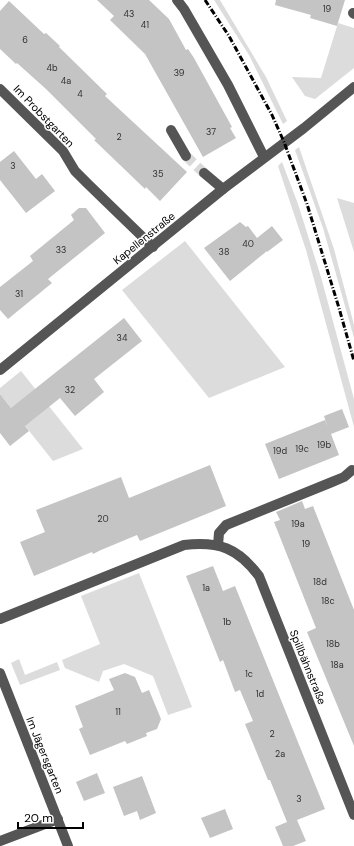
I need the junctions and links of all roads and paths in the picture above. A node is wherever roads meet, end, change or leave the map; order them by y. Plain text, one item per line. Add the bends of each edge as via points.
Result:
1 (177, 0) edge
2 (354, 87) edge
3 (0, 89) edge
4 (172, 130) dead end
5 (186, 156) tunnel mouth
6 (264, 157) junction
7 (204, 173) tunnel mouth
8 (223, 189) junction
9 (153, 247) junction
10 (0, 370) edge
11 (352, 470) dead end
12 (218, 546) junction
13 (0, 620) edge
14 (1, 680) edge
15 (354, 815) edge
16 (58, 819) junction
17 (0, 841) edge
18 (68, 846) edge

1 - 6 street via 228,85
2 - 6 street, Kapellenstraße
3 - 9 street, Im Probstgarten via 63,151 75,171
4 - 5 street
6 - 8 street, Kapellenstraße
7 - 8 street
8 - 9 street, Kapellenstraße
9 - 10 street, Kapellenstraße
11 - 12 street via 332,482 226,525 219,533
12 - 13 street, Spillbähnstraße via 184,545
12 - 15 street, Spillbähnstraße via 241,556 259,576
14 - 16 street, Im Jägersgarten
16 - 17 street
16 - 18 street, Im Jägersgarten

